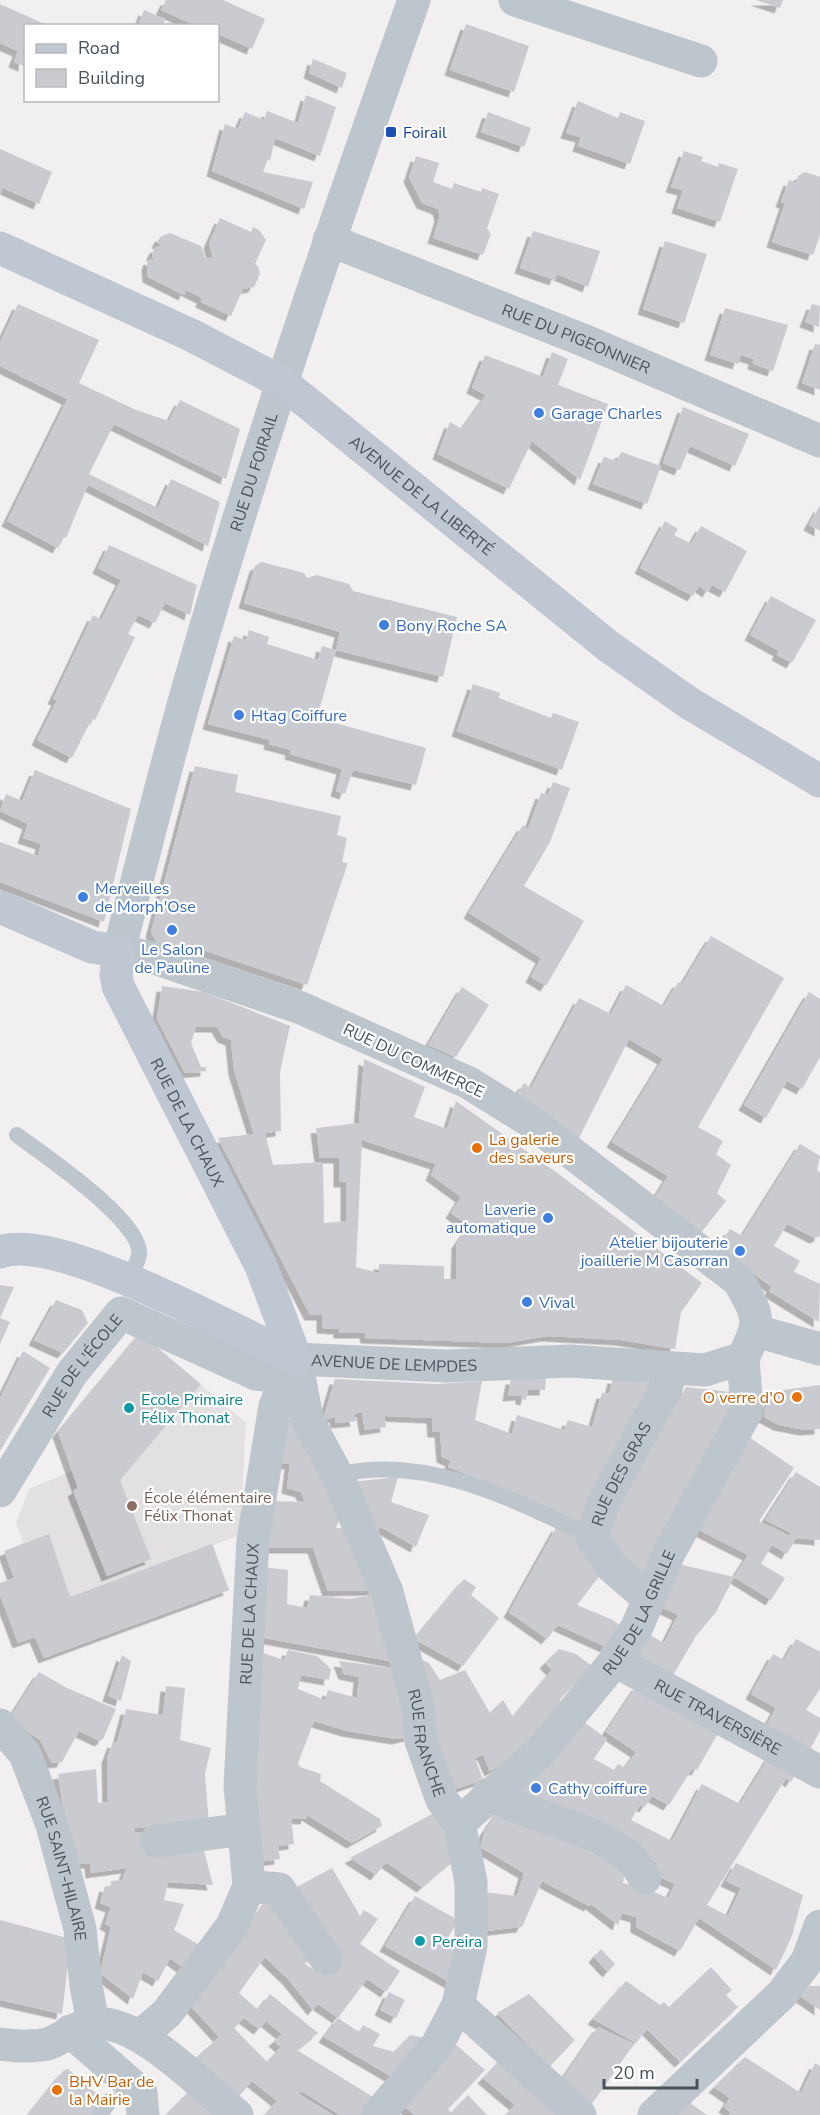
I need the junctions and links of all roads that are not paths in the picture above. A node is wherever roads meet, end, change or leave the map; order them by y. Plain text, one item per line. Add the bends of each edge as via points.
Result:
1 (414, 0) edge
2 (515, 0) edge
3 (701, 61) dead end
4 (329, 240) junction
5 (0, 248) edge
6 (283, 383) junction
7 (820, 441) edge
8 (820, 781) edge
9 (0, 907) edge
10 (119, 951) junction
11 (17, 1135) dead end
12 (0, 1252) edge
13 (128, 1280) junction
14 (750, 1345) junction
15 (820, 1349) edge
16 (296, 1359) junction
17 (671, 1369) junction
18 (337, 1475) junction
19 (1, 1487) edge
20 (592, 1537) junction
21 (648, 1598) junction
22 (615, 1661) junction
23 (0, 1725) edge
24 (820, 1772) edge
25 (488, 1794) junction
26 (459, 1823) junction
27 (244, 1829) junction
28 (156, 1841) dead end
29 (645, 1878) dead end
30 (264, 1888) junction
31 (820, 1926) edge
32 (326, 1959) dead end
33 (813, 1965) edge
34 (458, 2005) junction
35 (82, 2027) junction
36 (141, 2035) junction
37 (0, 2044) edge
38 (110, 2100) dead end
39 (100, 2115) edge
40 (143, 2115) edge
41 (237, 2115) edge
42 (378, 2115) edge
43 (580, 2115) edge
44 (654, 2115) edge

1 - 4 street, RUE DU FOIRAIL
2 - 3 street
4 - 6 street, RUE DU FOIRAIL
4 - 7 street, RUE DU PIGEONNIER via 583,340
5 - 6 street, AVENUE DE LA LIBERTÉ via 191,335
6 - 8 street, AVENUE DE LA LIBERTÉ via 608,646 689,703
6 - 10 street, RUE DU FOIRAIL via 186,694
9 - 10 street, RUE DU COMMERCE via 92,947
10 - 14 street, RUE DU COMMERCE via 157,959 301,1008 469,1083 530,1120 739,1281 756,1314
10 - 16 street, RUE DE LA CHAUX via 118,986 261,1266
11 - 13 lane via 81,1181 135,1234 140,1254
12 - 13 street, AVENUE DE LEMPDES via 10,1248 58,1254
13 - 16 street, AVENUE DE LEMPDES
14 - 15 street
14 - 17 street, AVENUE DE LEMPDES via 705,1370
14 - 21 street, RUE DE LA GRILLE via 747,1410
16 - 17 street, AVENUE DE LEMPDES via 445,1366 570,1361
16 - 18 street, RUE FRANCHE via 307,1419
16 - 19 street, RUE DE L'ÉCOLE via 265,1375 256,1374 121,1313 72,1373
16 - 27 street, RUE DE LA CHAUX via 275,1406 253,1540 240,1786
17 - 20 street, RUE DES GRAS via 667,1385 604,1502
18 - 20 lane via 351,1471 407,1471 456,1479
18 - 26 street, RUE FRANCHE via 387,1592 418,1706 421,1741 442,1800
20 - 21 street, RUE DES GRAS via 612,1567
21 - 22 street, RUE DE LA GRILLE via 636,1629
22 - 24 street, RUE TRAVERSIÈRE
22 - 25 street, RUE DE LA GRILLE via 541,1751
23 - 35 street, RUE SAINT-HILAIRE via 25,1754 52,1825 80,1929 86,1985
25 - 26 street, RUE DE LA GRILLE
25 - 29 street via 505,1804 590,1834 629,1857
26 - 34 street, RUE FRANCHE via 471,1882 471,1946
27 - 28 street
27 - 30 street, RUE DE LA CHAUX
30 - 32 street
30 - 36 street, RUE DE LA CHAUX via 168,2013
31 - 33 street
33 - 44 street
34 - 42 street, RUE FRANCHE via 437,2045
34 - 43 street
35 - 36 street via 120,2026
35 - 37 street via 49,2043 17,2047
35 - 40 street via 141,2093
36 - 41 street
38 - 39 lane

